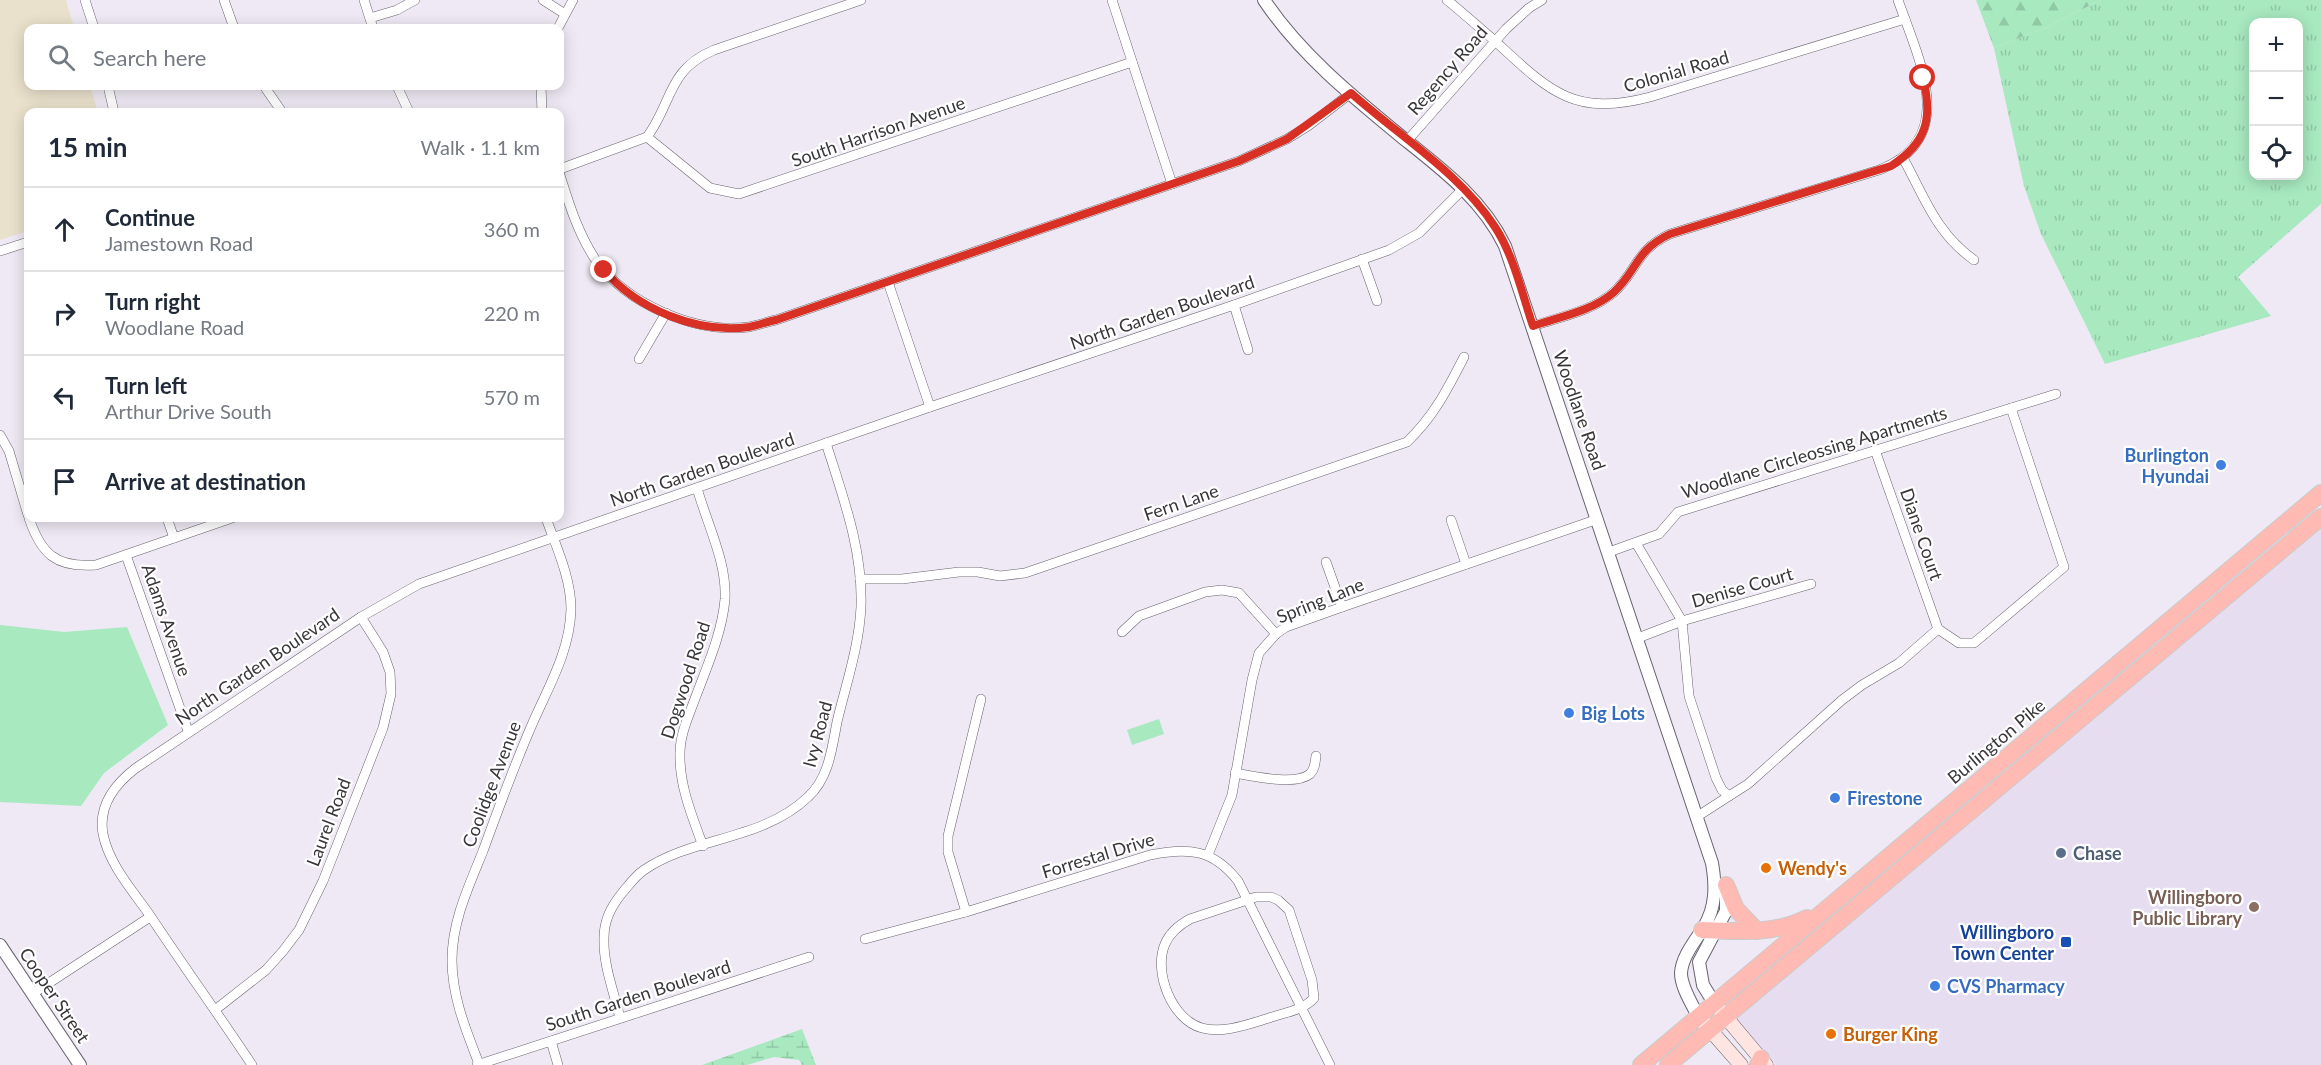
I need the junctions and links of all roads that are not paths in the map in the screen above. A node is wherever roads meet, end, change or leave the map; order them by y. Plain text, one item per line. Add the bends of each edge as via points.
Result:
1 (84, 0) edge
2 (224, 0) edge
3 (364, 0) edge
4 (414, 0) edge
5 (543, 0) edge
6 (573, 0) edge
7 (861, 0) edge
8 (1112, 0) edge
9 (1264, 0) edge
10 (1448, 0) edge
11 (1542, 0) edge
12 (1898, 0) edge
13 (565, 14) junction
14 (370, 18) junction
15 (1905, 19) junction
16 (93, 24) edge
17 (233, 24) edge
18 (372, 24) edge
19 (560, 24) edge
20 (1495, 41) junction
21 (1132, 62) junction
22 (109, 90) edge
23 (267, 90) edge
24 (399, 90) edge
25 (541, 90) edge
26 (1351, 93) junction
27 (113, 108) edge
28 (279, 108) edge
29 (407, 108) edge
30 (542, 108) edge
31 (647, 137) junction
32 (1407, 141) junction
33 (1903, 158) junction
34 (564, 168) edge
35 (1172, 184) junction
36 (564, 187) edge
37 (1463, 189) junction
38 (24, 243) edge
39 (0, 251) edge
40 (1362, 259) junction
41 (1974, 260) dead end
42 (888, 282) junction
43 (1377, 301) dead end
44 (1234, 305) junction
45 (666, 313) junction
46 (1533, 326) junction
47 (1248, 350) dead end
48 (1464, 357) dead end
49 (639, 359) dead end
50 (2056, 394) dead end
51 (930, 407) junction
52 (2011, 408) junction
53 (0, 435) edge
54 (826, 443) junction
55 (1875, 450) junction
56 (697, 488) junction
57 (2321, 493) edge
58 (24, 500) edge
59 (2321, 517) edge
60 (1598, 519) junction
61 (1450, 520) dead end
62 (31, 522) edge
63 (168, 522) edge
64 (220, 522) edge
65 (547, 522) edge
66 (174, 537) junction
67 (553, 538) junction
68 (1636, 543) junction
69 (1609, 552) junction
70 (126, 555) junction
71 (1326, 561) dead end
72 (1466, 564) junction
73 (860, 579) junction
74 (1811, 584) dead end
75 (1342, 607) junction
76 (361, 616) junction
77 (1682, 621) junction
78 (1938, 629) junction
79 (1122, 632) dead end
80 (1276, 634) junction
81 (1638, 638) junction
82 (981, 699) dead end
83 (188, 731) junction
84 (1316, 756) dead end
85 (1235, 773) junction
86 (1729, 796) junction
87 (1698, 816) junction
88 (703, 846) junction
89 (1708, 846) junction
90 (1208, 855) junction
91 (1726, 885) junction
92 (1247, 899) junction
93 (1829, 907) junction
94 (966, 912) junction
95 (150, 916) junction
96 (1709, 930) junction
97 (1757, 931) junction
98 (865, 939) dead end
99 (0, 945) edge
100 (809, 957) dead end
101 (33, 994) junction
102 (1714, 1003) junction
103 (1302, 1007) junction
104 (215, 1010) junction
105 (1698, 1016) junction
106 (1725, 1017) junction
107 (620, 1018) junction
108 (1710, 1030) junction
109 (550, 1041) junction
110 (1762, 1063) edge
111 (80, 1065) edge
112 (252, 1065) edge
113 (478, 1065) edge
114 (558, 1065) edge
115 (1330, 1065) edge
116 (1641, 1065) edge
117 (1668, 1065) edge
118 (1742, 1065) edge

1 - 16 street
2 - 17 street
3 - 14 street
4 - 14 street
5 - 13 street
6 - 13 street
7 - 31 street via 692,61
8 - 21 street
9 - 26 street, Woodlane Road via 1301,46
10 - 20 street, Colonial Road
11 - 20 street, Regency Road
12 - 15 street
13 - 19 street
14 - 18 street
15 - 20 street, Colonial Road via 1650,97 1607,104 1577,99 1550,88
15 - 33 street via 1926,90 1928,115 1920,139
20 - 32 street, Regency Road
21 - 31 street, South Harrison Avenue via 740,194 710,188
21 - 35 street
22 - 27 street
23 - 28 street
24 - 29 street
25 - 30 street
26 - 32 street, Woodlane Road
26 - 35 street via 1287,139
31 - 34 street
32 - 37 street, Woodlane Road
33 - 41 street via 1942,231
33 - 46 street via 1879,170 1665,237 1649,246 1622,285 1605,299
35 - 42 street
36 - 45 street via 578,228 596,261 621,288
37 - 40 street, North Garden Boulevard via 1419,233 1389,250
37 - 46 street, Woodlane Road via 1497,229
38 - 39 street
40 - 43 street
40 - 44 street, North Garden Boulevard
42 - 45 street via 750,327 686,322
42 - 51 street
44 - 47 street
44 - 51 street, North Garden Boulevard
45 - 49 street
46 - 60 street, Woodlane Road
48 - 73 street, Fern Lane via 1441,402 1407,442 1025,573 1000,576 959,572
50 - 52 street, Woodlane Circleossing Apartments
51 - 54 street, North Garden Boulevard
52 - 55 street, Woodlane Circleossing Apartments
52 - 78 street via 2064,567 1974,643 1959,643
53 - 58 street
54 - 56 street, North Garden Boulevard
54 - 73 street, Ivy Road via 852,527
55 - 68 street, Woodlane Circleossing Apartments via 1678,512 1659,534
55 - 78 street, Diane Court
56 - 67 street, North Garden Boulevard
56 - 88 street, Dogwood Road via 725,585 719,633 681,743 684,787
57 - 93 highway, Burlington Pike
59 - 106 highway, Burlington Pike
60 - 69 street, Woodlane Road
60 - 72 street, Spring Lane
61 - 72 street
62 - 70 street via 45,551 76,567
63 - 66 street
64 - 66 street
65 - 67 street, Coolidge Avenue
66 - 70 street
67 - 76 street, North Garden Boulevard via 435,578
67 - 113 street, Coolidge Avenue via 570,595 568,637 474,872 452,947 454,990
68 - 69 street, Woodlane Circleossing Apartments
68 - 77 street
69 - 81 street, Woodlane Road
70 - 83 street, Adams Avenue
71 - 75 street
72 - 75 street, Spring Lane
73 - 88 street, Ivy Road via 861,608 854,655 823,777 810,796 784,816
74 - 77 street, Denise Court
75 - 80 street, Spring Lane
76 - 83 street, North Garden Boulevard
76 - 104 street, Laurel Road via 390,672 391,694 383,728 323,881 299,930 266,970
77 - 81 street, Denise Court
77 - 86 street via 1689,696 1716,778
78 - 86 street via 1899,663 1848,695 1748,784
79 - 80 street via 1139,616 1205,592 1222,590 1239,593
80 - 85 street, Spring Lane via 1259,653
81 - 87 street, Woodlane Road
82 - 94 street via 948,836 948,852
83 - 95 street, North Garden Boulevard via 124,777 104,809 106,844
84 - 85 street via 1315,767 1304,777 1286,779
85 - 90 street, Spring Lane via 1232,795
86 - 87 street
87 - 89 street, Woodlane Road
88 - 107 street, Ivy Road via 643,870 612,906 605,927 604,950
89 - 91 street, Woodlane Road
89 - 96 street, Woodlane Road via 1715,880
90 - 92 street, Forrestal Drive via 1230,870
90 - 94 street, Forrestal Drive via 1185,850 1150,855
91 - 96 street, Woodlane Road via 1726,911
91 - 97 highway via 1736,909
92 - 103 street, Forrestal Drive
92 - 103 street via 1271,897 1289,910 1315,992 1311,1002
92 - 103 street via 1190,919 1169,936 1162,962 1172,1001 1183,1018 1209,1030 1239,1027
93 - 97 highway via 1782,928
93 - 102 highway, Burlington Pike
94 - 98 street, Forrestal Drive
95 - 101 street
95 - 104 street
96 - 97 highway
96 - 102 street, Woodlane Road via 1700,962 1703,985
96 - 105 street, Woodlane Road via 1689,950 1681,974
99 - 101 street, Cooper Street
100 - 107 street, South Garden Boulevard
101 - 111 street, Cooper Street
102 - 105 highway, Burlington Pike
102 - 106 main road
103 - 115 street, Forrestal Drive
104 - 112 street
105 - 108 main road
105 - 116 highway, Burlington Pike
106 - 108 highway, Burlington Pike
106 - 110 main road
107 - 109 street, South Garden Boulevard
108 - 117 highway, Burlington Pike
108 - 118 main road
109 - 113 street, South Garden Boulevard
109 - 114 street

